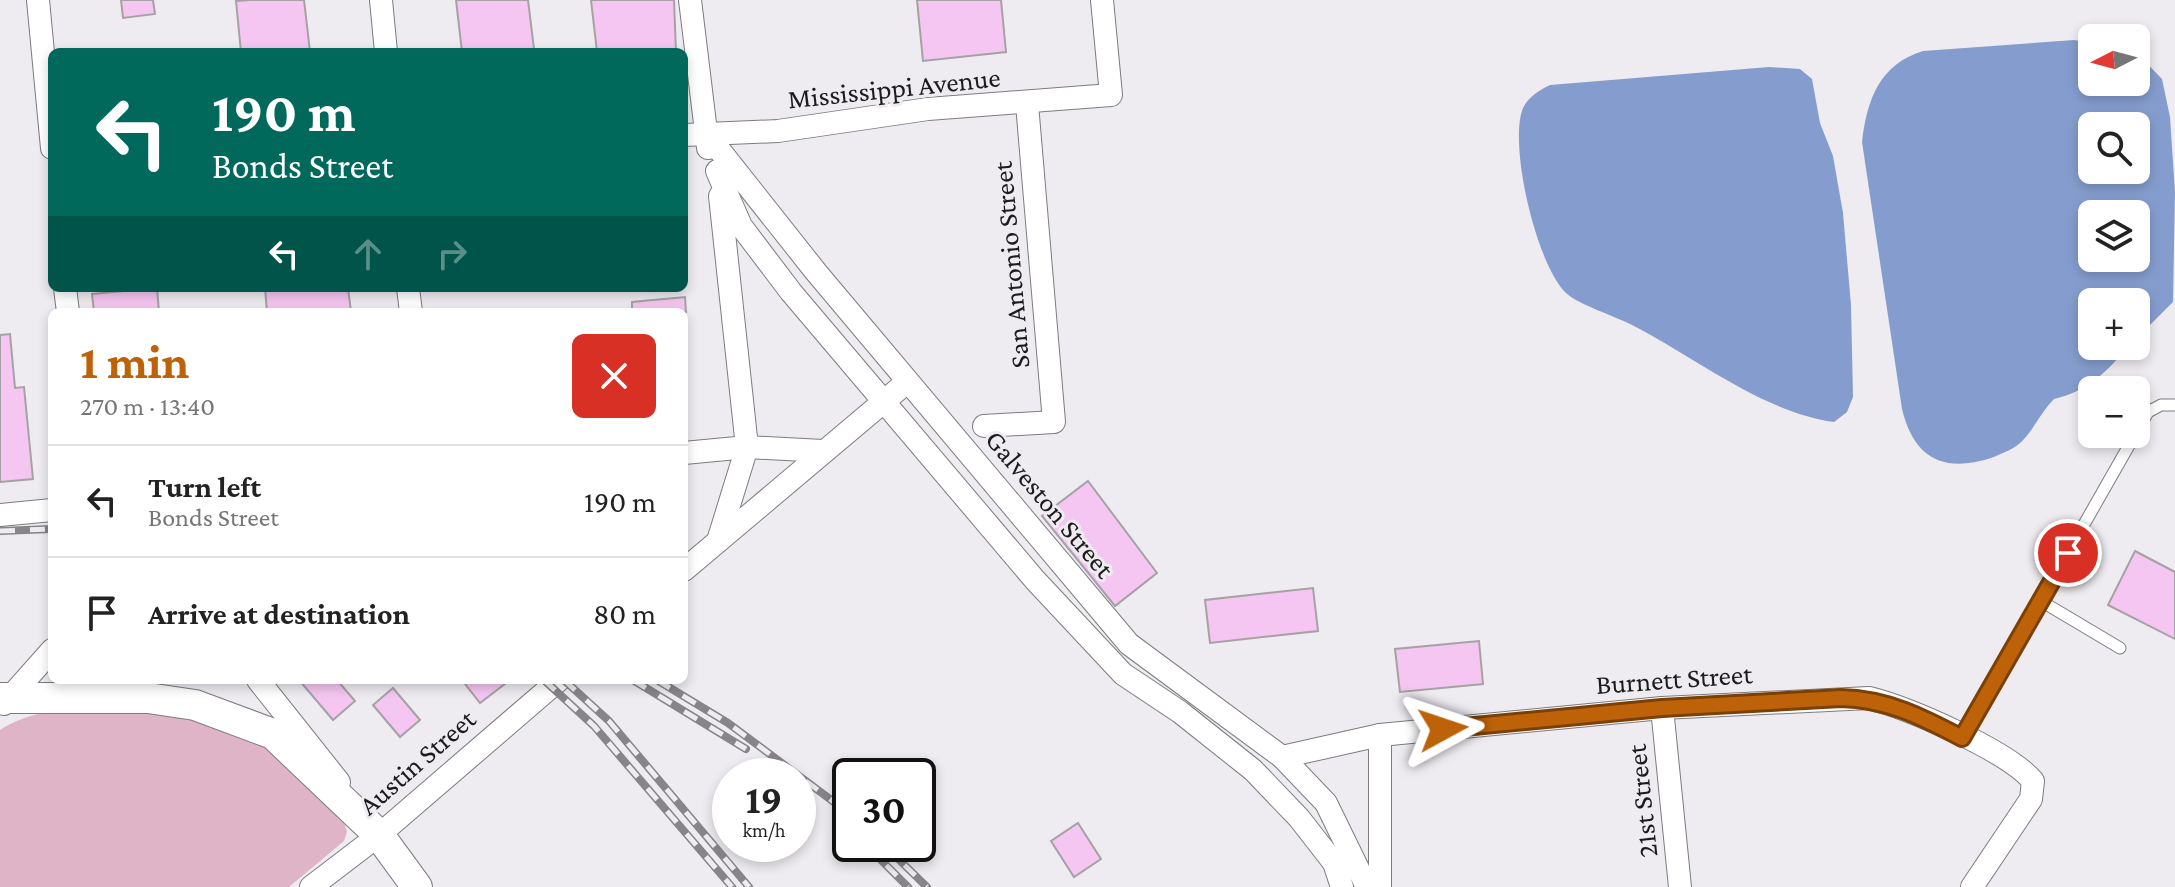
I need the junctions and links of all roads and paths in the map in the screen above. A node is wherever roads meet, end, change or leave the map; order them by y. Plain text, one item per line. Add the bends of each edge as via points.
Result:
1 (38, 0) edge
2 (381, 0) edge
3 (690, 0) edge
4 (1102, 0) edge
5 (386, 48) edge
6 (1027, 104) junction
7 (48, 106) edge
8 (695, 134) edge
9 (717, 171) junction
10 (907, 382) junction
11 (882, 403) junction
12 (2175, 405) edge
13 (984, 426) dead end
14 (747, 447) junction
15 (823, 451) junction
16 (688, 453) edge
17 (48, 510) edge
18 (0, 515) edge
19 (718, 541) junction
20 (688, 567) edge
21 (2041, 601) junction
22 (2120, 648) dead end
23 (48, 654) edge
24 (261, 684) edge
25 (554, 684) edge
26 (3, 701) edge
27 (1662, 708) junction
28 (1380, 735) junction
29 (1962, 738) junction
30 (1282, 757) junction
31 (379, 835) junction
32 (311, 887) edge
33 (417, 887) edge
34 (1342, 887) edge
35 (1367, 887) edge
36 (1380, 887) edge
37 (1680, 887) edge
38 (1972, 887) edge

1 - 7 street
2 - 5 street
3 - 8 street, Galveston Street
4 - 6 street, Mississippi Avenue via 1111,95
6 - 8 street, Mississippi Avenue via 928,109 778,131
6 - 13 street, San Antonio Street via 1054,422
8 - 9 street, Galveston Street
8 - 10 street, Galveston Street
9 - 11 street, Galveston Street via 741,226
9 - 14 street, Galveston Street
10 - 11 street
10 - 30 street, Galveston Street via 1129,644
11 - 15 street
11 - 34 street, Galveston Street via 1123,674 1253,770 1299,818 1334,863
12 - 21 lane via 2148,412
14 - 15 street
14 - 16 street
14 - 19 street, Galveston Street
15 - 19 street
17 - 18 street
19 - 20 street
21 - 22 lane
21 - 29 lane
23 - 26 street
24 - 31 street
25 - 31 street, Austin Street
26 - 31 main road via 148,698 239,719 273,734
27 - 28 street, Burnett Street
27 - 29 street, Burnett Street via 1869,698
27 - 37 street, 21st Street
28 - 30 street, Burnett Street
28 - 36 street
29 - 38 street, Burnett Street via 2023,769 2033,781 2031,799
30 - 35 street, Galveston Street via 1326,803
31 - 32 street, Austin Street
31 - 33 main road

